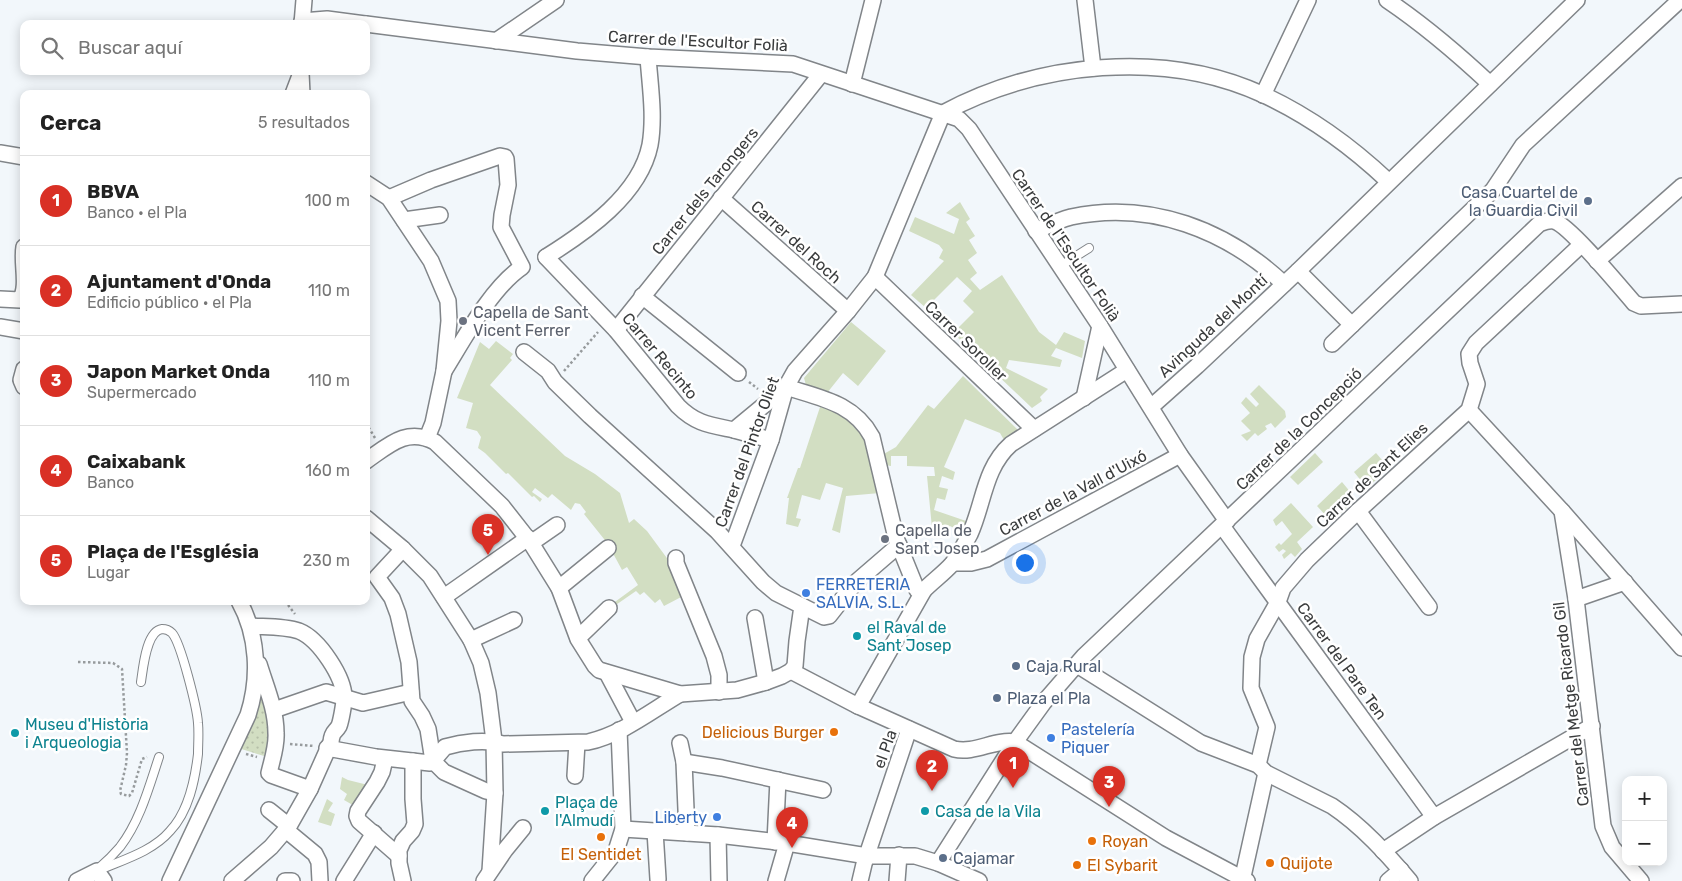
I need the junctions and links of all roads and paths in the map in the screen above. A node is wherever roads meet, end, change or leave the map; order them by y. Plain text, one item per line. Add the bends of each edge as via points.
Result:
1 (304, 0) edge
2 (556, 0) edge
3 (873, 0) edge
4 (1086, 0) edge
5 (1308, 0) edge
6 (1387, 0) edge
7 (1577, 0) edge
8 (1680, 0) edge
9 (302, 20) edge
10 (319, 20) edge
11 (335, 20) edge
12 (370, 25) edge
13 (496, 41) junction
14 (648, 57) junction
15 (1093, 68) junction
16 (821, 74) junction
17 (300, 75) edge
18 (301, 75) edge
19 (852, 84) junction
20 (1490, 84) junction
21 (294, 90) edge
22 (302, 90) edge
23 (1263, 94) junction
24 (943, 112) junction
25 (0, 152) edge
26 (20, 156) edge
27 (1388, 182) junction
28 (370, 186) edge
29 (1682, 186) edge
30 (389, 198) junction
31 (722, 198) junction
32 (440, 215) dead end
33 (404, 220) junction
34 (1036, 232) junction
35 (1581, 245) junction
36 (1089, 248) dead end
37 (546, 257) junction
38 (1597, 261) junction
39 (522, 267) junction
40 (1059, 267) junction
41 (1298, 270) junction
42 (875, 277) junction
43 (1284, 284) junction
44 (642, 296) junction
45 (0, 299) edge
46 (20, 300) edge
47 (1682, 304) edge
48 (848, 311) junction
49 (612, 325) junction
50 (1352, 325) junction
51 (1100, 326) junction
52 (0, 327) edge
53 (20, 330) edge
54 (1332, 344) dead end
55 (524, 352) dead end
56 (1127, 370) junction
57 (444, 371) junction
58 (738, 373) joint
59 (555, 382) junction
60 (786, 387) junction
61 (1084, 398) junction
62 (771, 400) junction
63 (1151, 407) junction
64 (1469, 410) junction
65 (734, 430) junction
66 (1034, 430) junction
67 (427, 438) junction
68 (771, 440) junction
69 (1180, 455) junction
70 (370, 458) edge
71 (1358, 510) junction
72 (1562, 511) junction
73 (370, 521) edge
74 (1224, 524) junction
75 (557, 525) dead end
76 (530, 540) junction
77 (897, 542) junction
78 (732, 546) junction
79 (608, 548) dead end
80 (403, 549) junction
81 (676, 558) dead end
82 (953, 563) junction
83 (1625, 582) junction
84 (559, 588) junction
85 (927, 588) junction
86 (444, 597) junction
87 (1576, 599) junction
88 (1278, 602) junction
89 (241, 605) edge
90 (799, 605) junction
91 (1430, 607) dead end
92 (609, 608) dead end
93 (755, 618) dead end
94 (514, 620) dead end
95 (250, 626) junction
96 (578, 638) junction
97 (471, 640) junction
98 (1682, 648) edge
99 (255, 649) junction
100 (78, 662) dead end
101 (1077, 665) junction
102 (601, 670) junction
103 (792, 671) junction
104 (141, 682) dead end
105 (766, 682) junction
106 (411, 692) junction
107 (719, 692) junction
108 (680, 694) junction
109 (345, 698) junction
110 (863, 708) junction
111 (274, 710) junction
112 (633, 722) junction
113 (1592, 726) junction
114 (909, 730) junction
115 (613, 733) junction
116 (494, 741) junction
117 (276, 742) junction
118 (1015, 742) junction
119 (577, 743) junction
120 (680, 743) dead end
121 (327, 748) junction
122 (232, 750) junction
123 (160, 757) joint
124 (385, 759) junction
125 (413, 761) junction
126 (433, 761) junction
127 (684, 762) junction
128 (271, 768) junction
129 (1262, 769) junction
130 (576, 776) dead end
131 (778, 780) junction
132 (310, 789) junction
133 (822, 790) dead end
134 (495, 793) junction
135 (269, 810) dead end
136 (1434, 817) junction
137 (288, 828) junction
138 (623, 829) junction
139 (654, 831) junction
140 (520, 832) dead end
141 (374, 833) junction
142 (687, 833) junction
143 (718, 835) junction
144 (781, 842) junction
145 (1383, 850) junction
146 (899, 855) junction
147 (399, 856) junction
148 (868, 856) junction
149 (938, 863) junction
150 (101, 876) edge
151 (487, 876) edge
152 (957, 876) edge
153 (1406, 876) edge
154 (658, 879) dead end
155 (1244, 880) edge
156 (77, 881) edge
157 (170, 881) edge
158 (232, 881) edge
159 (285, 881) edge
160 (292, 881) edge
161 (320, 881) edge
162 (344, 881) edge
163 (404, 881) edge
164 (592, 881) edge
165 (719, 881) edge
166 (776, 881) edge
167 (860, 881) edge
168 (897, 881) edge
169 (978, 881) edge
170 (1388, 881) edge
171 (1641, 881) edge

1 - 9 street
2 - 13 street
3 - 19 street
4 - 15 street
5 - 23 street
6 - 20 street via 1443,42
7 - 20 street, Avinguda del Montí
8 - 50 street via 1523,144 1493,190
10 - 11 street, Carrer de l'Escultor Folià
12 - 13 street, Carrer de l'Escultor Folià
13 - 14 street, Carrer de l'Escultor Folià
14 - 16 street, Carrer de l'Escultor Folià via 782,62
14 - 37 street via 652,114 650,145 633,185 593,224
15 - 23 street via 1173,70 1203,75
15 - 24 street via 1061,71 1006,85
16 - 19 street, Carrer de l'Escultor Folià
16 - 31 street, Carrer dels Tarongers
17 - 21 street
18 - 22 street
19 - 24 street, Carrer de l'Escultor Folià
20 - 27 street, Avinguda del Montí
23 - 27 street via 1333,137 1370,164
24 - 34 street, Carrer de l'Escultor Folià via 964,124
24 - 42 street, Carrer del Pintor Oliet
25 - 26 street
27 - 41 street, Avinguda del Montí
28 - 30 street
29 - 38 street
30 - 33 street
30 - 39 street via 431,180 505,157 508,185 501,227
31 - 44 street, Carrer dels Tarongers
31 - 48 street, Carrer del Roch
32 - 33 street
33 - 57 street via 431,261 448,301
34 - 40 street, Carrer de l'Escultor Folià
34 - 43 street via 1062,220 1088,215 1158,216 1195,227 1231,243 1267,267
35 - 38 street
35 - 64 street via 1476,343 1469,354 1477,384
35 - 74 street, Carrer de la Concepció via 1555,221 1539,224
36 - 40 lane
37 - 39 street via 535,257
37 - 49 street, Carrer Recinto
38 - 47 street via 1634,303 1641,306
39 - 57 street via 504,281
40 - 51 street, Carrer de l'Escultor Folià
41 - 43 street, Avinguda del Montí
41 - 50 street
42 - 48 street, Carrer del Pintor Oliet
42 - 66 street, Carrer Soroller
43 - 63 street, Avinguda del Montí
44 - 49 street, Carrer dels Tarongers
44 - 58 street
45 - 46 street
48 - 60 street, Carrer del Pintor Oliet via 794,371
49 - 59 path
49 - 65 street, Carrer Recinto via 688,416 699,423
50 - 54 street
51 - 56 street, Carrer de l'Escultor Folià
51 - 61 street
52 - 53 street
55 - 59 street via 548,371
56 - 61 street
56 - 63 street, Carrer de l'Escultor Folià
57 - 67 street
58 - 62 path
59 - 78 street
60 - 62 street
60 - 68 street, Carrer del Pintor Oliet
60 - 77 street via 842,406 866,427 872,437
61 - 66 street
62 - 65 street
63 - 69 street, Carrer de l'Escultor Folià
64 - 71 street, Carrer de Sant Elies
64 - 72 street
65 - 68 street, Carrer Recinto
66 - 82 street via 1011,444 996,461 975,522
67 - 70 street via 395,440
67 - 76 street via 502,506
68 - 78 street, Carrer del Pintor Oliet
69 - 74 street, Carrer del Pare Ten
69 - 82 street, Carrer de la Vall d'Uixó via 986,559 971,564
71 - 88 street, Carrer de Sant Elies via 1298,570 1283,588
71 - 91 street
72 - 83 street
72 - 87 street, Carrer del Metge Ricardo Gil
73 - 80 street
74 - 88 street, Carrer del Pare Ten
74 - 101 street, Carrer de la Concepció via 1090,649
75 - 76 street
76 - 84 street
76 - 86 street
77 - 85 street via 917,590 921,592
77 - 90 street via 854,583 829,616 824,617
78 - 90 street via 762,582
79 - 84 street
80 - 86 street via 430,576
80 - 106 street via 376,577 392,598 398,614 409,662
81 - 107 street via 714,656
82 - 85 street
83 - 87 street
83 - 98 street
84 - 96 street
85 - 110 street
86 - 97 street
87 - 113 street, Carrer del Metge Ricardo Gil
88 - 129 street, Carrer de Sant Elies via 1258,639 1251,664 1252,694 1267,727
88 - 136 street, Carrer del Pare Ten
89 - 95 street
90 - 103 street
92 - 96 street
93 - 105 street
94 - 97 street
95 - 99 street
95 - 109 street via 294,630 309,636 326,655 340,679
96 - 102 street
97 - 116 street via 482,663
99 - 111 street
99 - 122 street via 253,701
100 - 123 path via 113,663 122,669 124,675 127,753 121,794 129,796 132,793 142,759
101 - 118 street
101 - 129 street via 1201,743
102 - 108 street
102 - 112 street
103 - 105 street
103 - 110 street
104 - 150 lane via 151,636 166,629 179,648 196,710 198,740 192,788 177,823 164,838
105 - 107 street
106 - 109 street via 360,703
106 - 126 street via 428,729
107 - 108 street
108 - 112 street
109 - 111 street via 326,692
109 - 121 street via 339,726 332,733
110 - 114 street
111 - 117 street
112 - 115 street
113 - 136 street
113 - 171 street, Carrer del Metge Ricardo Gil via 1603,826 1612,847
114 - 118 street, el Pla via 962,751
114 - 148 street, el Pla
115 - 119 street via 599,740
115 - 138 street via 615,806
116 - 119 street via 503,744
116 - 126 street via 447,746
116 - 134 street
117 - 121 path
117 - 128 street
118 - 149 street
118 - 155 street via 1166,838
119 - 130 street
120 - 127 street
121 - 124 street
121 - 132 street
122 - 128 path
122 - 157 street
123 - 150 lane via 130,832
124 - 125 street
124 - 141 street via 377,782 357,814 359,821
125 - 126 street
125 - 147 street via 415,824 401,845
126 - 134 street via 444,772
127 - 131 street
127 - 142 street
128 - 132 street
129 - 145 street via 1332,806
129 - 155 street, Carrer de Sant Elies
131 - 133 street
131 - 144 street
132 - 137 street
134 - 151 street
135 - 137 street
136 - 145 street
137 - 158 street via 271,848
137 - 161 street via 315,854
138 - 139 street
138 - 164 street via 616,851
139 - 142 street
139 - 154 street
140 - 151 street
141 - 147 street
141 - 162 street
142 - 143 street
143 - 144 street
143 - 165 street
144 - 148 street
144 - 166 street
145 - 153 street
146 - 148 street
146 - 149 street
146 - 168 street
147 - 163 street via 399,869
148 - 167 street, el Pla
149 - 152 street
150 - 156 street
152 - 169 street
153 - 170 street
159 - 160 street

